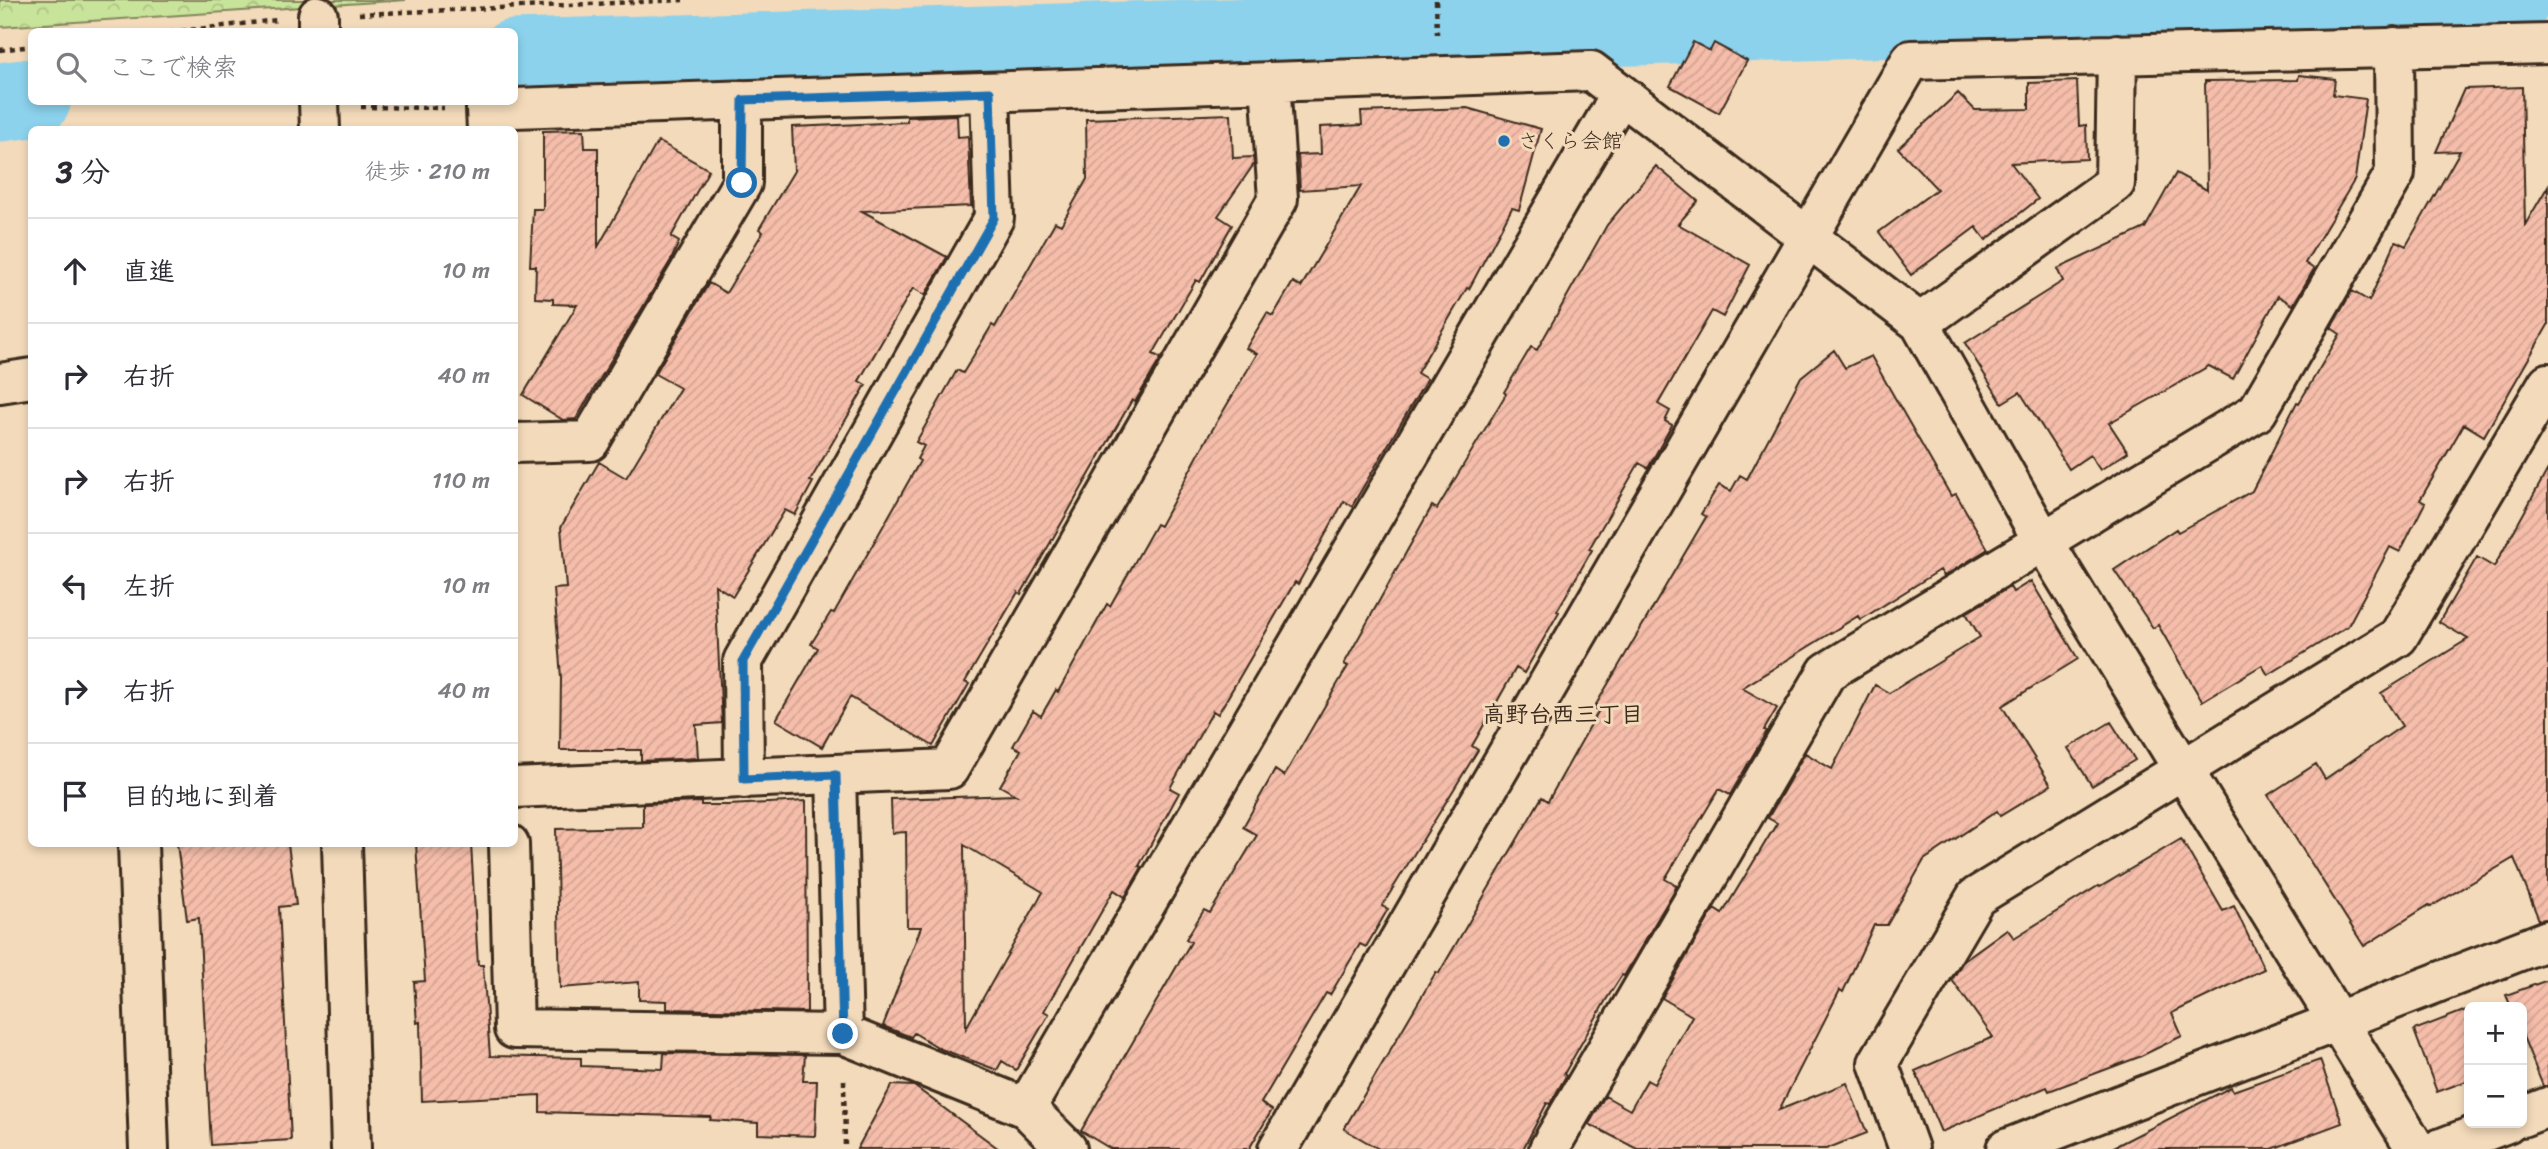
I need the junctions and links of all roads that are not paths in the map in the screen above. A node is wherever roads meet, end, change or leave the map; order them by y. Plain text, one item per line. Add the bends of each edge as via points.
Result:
1 (2548, 44) edge
2 (2394, 47) junction
3 (2117, 54) junction
4 (1270, 82) junction
5 (990, 92) junction
6 (1621, 94) junction
7 (743, 100) junction
8 (487, 119) edge
9 (1809, 238) junction
10 (1920, 323) junction
11 (28, 379) edge
12 (0, 383) edge
13 (2548, 383) edge
14 (518, 443) edge
15 (2043, 541) junction
16 (2184, 769) junction
17 (836, 775) junction
18 (744, 779) junction
19 (518, 788) edge
20 (138, 847) edge
21 (342, 847) edge
22 (509, 847) edge
23 (2548, 940) edge
24 (2337, 1022) junction
25 (843, 1034) junction
26 (2548, 1107) edge
27 (1027, 1108) junction
28 (2527, 1115) edge
29 (2494, 1128) edge
30 (149, 1149) edge
31 (351, 1149) edge
32 (1067, 1149) edge
33 (1278, 1149) edge
34 (1549, 1149) edge
35 (1909, 1149) edge
36 (2006, 1149) edge
37 (2416, 1149) edge
38 (2439, 1149) edge

1 - 2 street
2 - 3 street
2 - 15 street via 2395,173 2257,412
3 - 9 street via 1911,60
3 - 10 street via 2115,183
4 - 5 street
4 - 6 street via 1591,71
4 - 17 street via 1278,199 949,769
5 - 7 street
5 - 18 street via 994,218 743,661
6 - 9 street
6 - 27 street
7 - 8 street
7 - 14 street via 742,183 590,441
9 - 10 street
9 - 33 street
10 - 15 street
11 - 12 street
13 - 16 street via 2398,637
15 - 16 street
15 - 34 street via 1827,672
16 - 24 street
16 - 35 street via 1976,897 1878,1063
17 - 18 street
17 - 25 street
18 - 19 street
20 - 30 street
21 - 31 street
22 - 25 street via 514,1029
23 - 24 street
24 - 36 street
24 - 37 street
25 - 27 street
26 - 28 street
27 - 32 street
29 - 38 street

